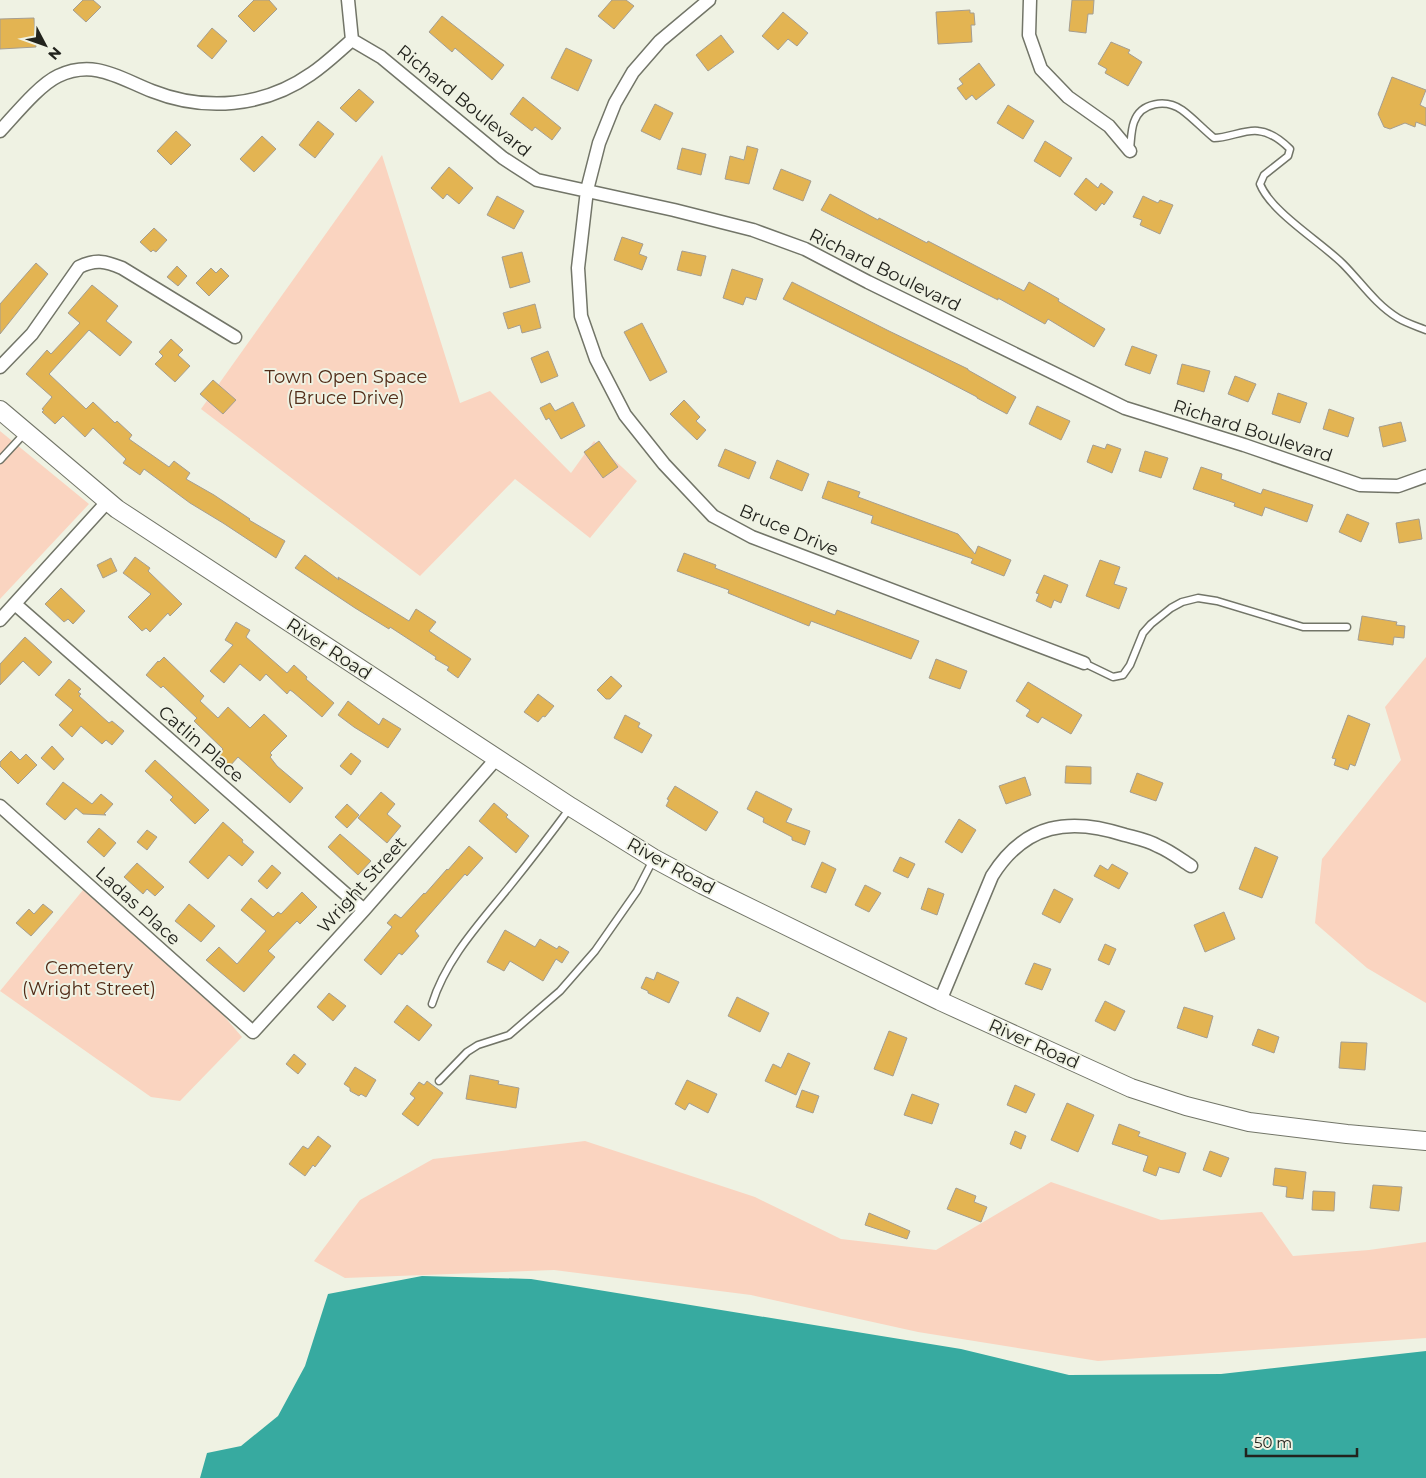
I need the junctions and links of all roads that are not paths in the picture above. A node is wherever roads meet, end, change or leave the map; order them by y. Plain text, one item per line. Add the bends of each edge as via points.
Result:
1 (348, 0) edge
2 (709, 0) edge
3 (1030, 0) edge
4 (352, 40) junction
5 (0, 131) edge
6 (1130, 150) joint
7 (587, 190) junction
8 (1426, 330) edge
9 (235, 337) dead end
10 (0, 368) edge
11 (0, 410) edge
12 (26, 433) junction
13 (0, 460) edge
14 (1426, 476) edge
15 (108, 502) junction
16 (15, 604) junction
17 (0, 620) edge
18 (1347, 627) dead end
19 (1084, 663) joint
20 (496, 759) junction
21 (0, 806) edge
22 (570, 807) junction
23 (654, 858) junction
24 (1191, 866) dead end
25 (364, 910) junction
26 (940, 1000) junction
27 (432, 1004) dead end
28 (253, 1032) joint
29 (439, 1080) dead end
30 (1426, 1142) edge

1 - 4 street
2 - 7 street, Bruce Drive via 660,41 633,72 602,134
3 - 6 street via 1029,35 1041,69 1068,97 1109,126
4 - 5 street via 311,74 267,96 242,103 192,102 151,91 103,71 77,70 57,76 43,87
4 - 7 street, Richard Boulevard via 381,57 503,158 537,180
6 - 8 lane via 1133,123 1139,112 1153,103 1170,104 1182,110 1214,138 1258,131 1282,141 1290,149 1288,156 1264,175 1260,184 1263,191 1288,217 1342,262 1380,304 1398,318
7 - 14 street, Richard Boulevard via 753,230 805,249 1125,408 1360,485 1398,486
7 - 19 street, Bruce Drive via 578,268 581,316 596,359 626,415 664,464 712,516 752,537
9 - 10 street via 122,268 109,262 92,261 80,267 32,334
11 - 12 main road, River Road
12 - 13 lane
12 - 15 main road, River Road
15 - 16 street
15 - 20 main road, River Road
16 - 17 street
16 - 25 street, Catlin Place
18 - 19 lane via 1303,627 1216,600 1198,598 1182,602 1151,624 1143,633 1123,675 1113,677
20 - 22 main road, River Road
20 - 25 street, Wright Street
21 - 28 street, Ladas Place
22 - 23 main road, River Road
22 - 27 lane via 454,957 437,987
23 - 26 main road, River Road via 742,905
23 - 29 lane via 637,892 560,991 508,1035 467,1052
24 - 26 street via 1157,844 1105,828 1059,825 1033,835 1001,862 992,876
25 - 28 street, Wright Street
26 - 30 main road, River Road via 1132,1088 1186,1106 1249,1122

